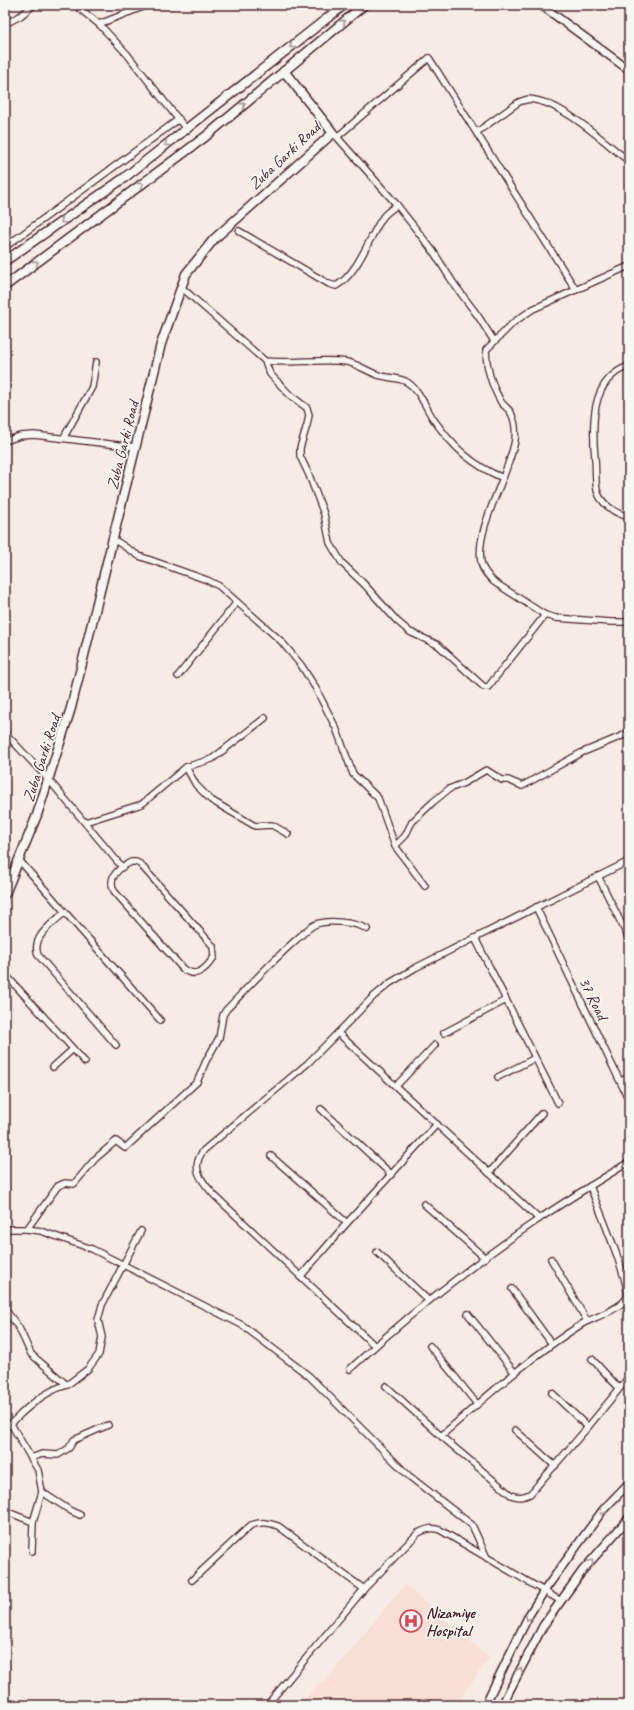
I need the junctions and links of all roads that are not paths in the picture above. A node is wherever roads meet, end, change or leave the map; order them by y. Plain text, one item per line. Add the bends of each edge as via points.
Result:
1 (34, 5) edge
2 (75, 5) edge
3 (148, 5) edge
4 (344, 5) edge
5 (364, 5) edge
6 (541, 5) edge
7 (5, 24) edge
8 (99, 24) junction
9 (629, 69) edge
10 (284, 71) junction
11 (179, 119) junction
12 (186, 129) junction
13 (477, 132) junction
14 (335, 135) junction
15 (629, 160) edge
16 (397, 205) junction
17 (239, 231) dead end
18 (5, 247) edge
19 (5, 261) edge
20 (629, 266) edge
21 (5, 286) edge
22 (181, 287) junction
23 (576, 290) junction
24 (494, 341) junction
25 (265, 361) junction
26 (96, 362) dead end
27 (629, 366) edge
28 (64, 437) junction
29 (5, 441) edge
30 (136, 447) junction
31 (503, 478) junction
32 (629, 516) edge
33 (113, 539) junction
34 (237, 602) junction
35 (545, 615) junction
36 (629, 622) edge
37 (178, 676) dead end
38 (265, 718) dead end
39 (5, 733) edge
40 (629, 733) edge
41 (186, 767) junction
42 (49, 780) junction
43 (85, 822) junction
44 (288, 834) dead end
45 (395, 846) junction
46 (19, 860) junction
47 (629, 861) edge
48 (122, 867) junction
49 (598, 876) junction
50 (425, 886) dead end
51 (5, 894) edge
52 (536, 907) junction
53 (65, 912) junction
54 (367, 929) dead end
55 (475, 938) junction
56 (629, 939) edge
57 (5, 974) edge
58 (506, 1000) junction
59 (160, 1020) dead end
60 (338, 1032) junction
61 (444, 1033) dead end
62 (116, 1044) dead end
63 (435, 1045) dead end
64 (72, 1050) junction
65 (535, 1058) junction
66 (85, 1062) dead end
67 (54, 1067) dead end
68 (498, 1077) dead end
69 (629, 1077) edge
70 (621, 1081) junction
71 (396, 1086) junction
72 (629, 1100) edge
73 (558, 1103) dead end
74 (321, 1109) dead end
75 (542, 1113) dead end
76 (437, 1124) junction
77 (271, 1156) dead end
78 (629, 1162) edge
79 (489, 1173) junction
80 (391, 1174) junction
81 (590, 1186) junction
82 (424, 1204) dead end
83 (539, 1219) junction
84 (347, 1223) junction
85 (5, 1229) edge
86 (27, 1229) junction
87 (141, 1231) dead end
88 (377, 1252) dead end
89 (485, 1258) junction
90 (551, 1259) dead end
91 (124, 1266) junction
92 (300, 1277) junction
93 (512, 1289) dead end
94 (429, 1301) junction
95 (5, 1309) edge
96 (468, 1314) dead end
97 (588, 1321) junction
98 (552, 1344) junction
99 (375, 1346) junction
100 (430, 1346) dead end
101 (592, 1359) dead end
102 (350, 1369) dead end
103 (515, 1373) junction
104 (629, 1377) edge
105 (67, 1385) junction
106 (386, 1386) dead end
107 (619, 1388) junction
108 (552, 1393) dead end
109 (477, 1404) junction
110 (11, 1424) junction
111 (108, 1425) dead end
112 (588, 1427) junction
113 (5, 1428) edge
114 (515, 1430) dead end
115 (441, 1436) junction
116 (31, 1458) junction
117 (555, 1466) junction
118 (629, 1483) edge
119 (42, 1492) junction
120 (5, 1511) edge
121 (80, 1515) dead end
122 (629, 1518) edge
123 (33, 1522) junction
124 (32, 1551) dead end
125 (487, 1558) junction
126 (192, 1580) dead end
127 (364, 1589) junction
128 (544, 1591) junction
129 (561, 1601) junction
130 (511, 1689) junction
131 (267, 1705) edge
132 (485, 1705) edge
133 (502, 1705) edge
134 (508, 1705) edge

1 - 7 street
2 - 8 street
3 - 8 street
4 -> 12 main road
10 -> 5 main road
6 - 9 street
8 - 11 street via 127,54
10 - 14 main road, Zuba Garki Road
21 -> 10 main road via 205,137
11 - 12 street
11 - 18 street
12 -> 19 main road via 124,178
13 - 14 street via 430,58
13 - 15 street via 520,102 534,99 575,120
13 - 23 street
14 - 16 street
14 - 22 main road, Zuba Garki Road via 214,239 186,274
16 - 17 street via 383,218 353,268 336,286
16 - 24 street via 433,251
20 - 23 street
22 - 25 street
22 - 30 main road, Zuba Garki Road via 161,344
23 - 24 street via 533,309 514,322
24 - 31 street via 486,350 486,364 502,404 511,412 516,429 515,441
25 - 31 street via 349,362 380,376 406,381 419,394 441,430 467,458
25 - 35 street via 270,374 307,408 307,425 300,456 324,514 330,543 342,563 397,621 410,632 438,645 484,687 488,687
26 - 28 street via 92,387
27 - 32 street via 611,375 604,384 594,410 593,433 597,491 606,504 617,513
28 - 29 street via 34,435
28 - 30 street
30 - 33 main road, Zuba Garki Road
31 - 35 street via 484,529 481,563 494,582
33 - 34 street via 139,556 219,586
33 - 42 main road, Zuba Garki Road via 71,708
34 - 37 street
34 - 45 street via 281,641 301,665 336,728 352,774 378,798
35 - 36 street via 556,618
38 - 41 street via 212,759
39 - 42 street
40 - 45 street via 581,753 522,786 502,780 486,770 438,797 412,822 405,836
41 - 43 street via 142,804
41 - 44 street via 196,785 211,800 255,826 272,825
42 - 43 street
42 - 46 main road, Zuba Garki Road
43 - 48 street
45 - 50 street
46 - 51 main road, Zuba Garki Road
46 - 53 street
47 - 49 street
48 - 48 street via 131,862 140,864 213,946 214,957 198,974 189,974 183,969 114,892 111,880
49 - 52 street
49 - 56 street
52 - 55 street
52 - 70 street, 37 Road
53 - 59 street
53 - 62 street via 44,932 35,949
54 - 86 street via 360,925 325,922 314,925 282,952 226,1010 219,1038 197,1082 125,1148 116,1141 95,1159 74,1184 65,1183 58,1186
55 - 58 street
55 - 60 street via 390,983
57 - 64 street
58 - 61 street
58 - 65 street
60 - 71 street
60 - 92 street via 308,1063 204,1150 197,1162 203,1182 214,1195
63 - 71 street
64 - 66 street
64 - 67 street
65 - 68 street
65 - 73 street
69 - 70 street
70 - 72 street, 37 Road
71 - 76 street
74 - 80 street
75 - 79 street
76 - 79 street
76 - 80 street
77 - 84 street
78 - 81 street
79 - 83 street
80 - 84 street
81 - 83 street
81 - 97 street via 619,1262 628,1295 619,1306
82 - 89 street
83 - 89 street
84 - 92 street
85 - 86 street
86 - 91 street via 41,1231 92,1249
87 - 91 street
88 - 94 street
89 - 94 street
90 - 97 street
91 - 105 street via 102,1305 98,1320 102,1337 99,1354 88,1370
91 - 125 street via 242,1325 279,1352 329,1395 409,1476 472,1525
92 - 99 street
93 - 98 street
94 - 99 street
95 - 105 street via 19,1328 31,1354
96 - 103 street
97 - 98 street
98 - 103 street
99 - 102 street
100 - 109 street
101 - 107 street
103 - 109 street
104 - 107 street
105 - 110 street via 56,1388 24,1411
106 - 115 street
107 - 112 street
108 - 112 street
109 - 115 street
110 - 113 street
110 - 116 street
111 - 116 street via 74,1440 69,1448 58,1455 42,1454
112 - 117 street
114 - 117 street
115 - 117 street via 511,1495 517,1497 530,1494
116 - 119 street via 38,1470
118 -> 128 street via 603,1510
119 - 121 street
119 - 123 street
120 - 123 street
129 -> 122 street via 583,1570
123 - 124 street
125 - 127 street via 440,1530 428,1528 418,1533
125 - 128 street
126 - 127 street via 251,1526 270,1522
127 - 131 street
128 - 129 street
128 -> 132 street via 529,1615
130 -> 129 street via 543,1626
130 - 133 street
130 - 134 street

